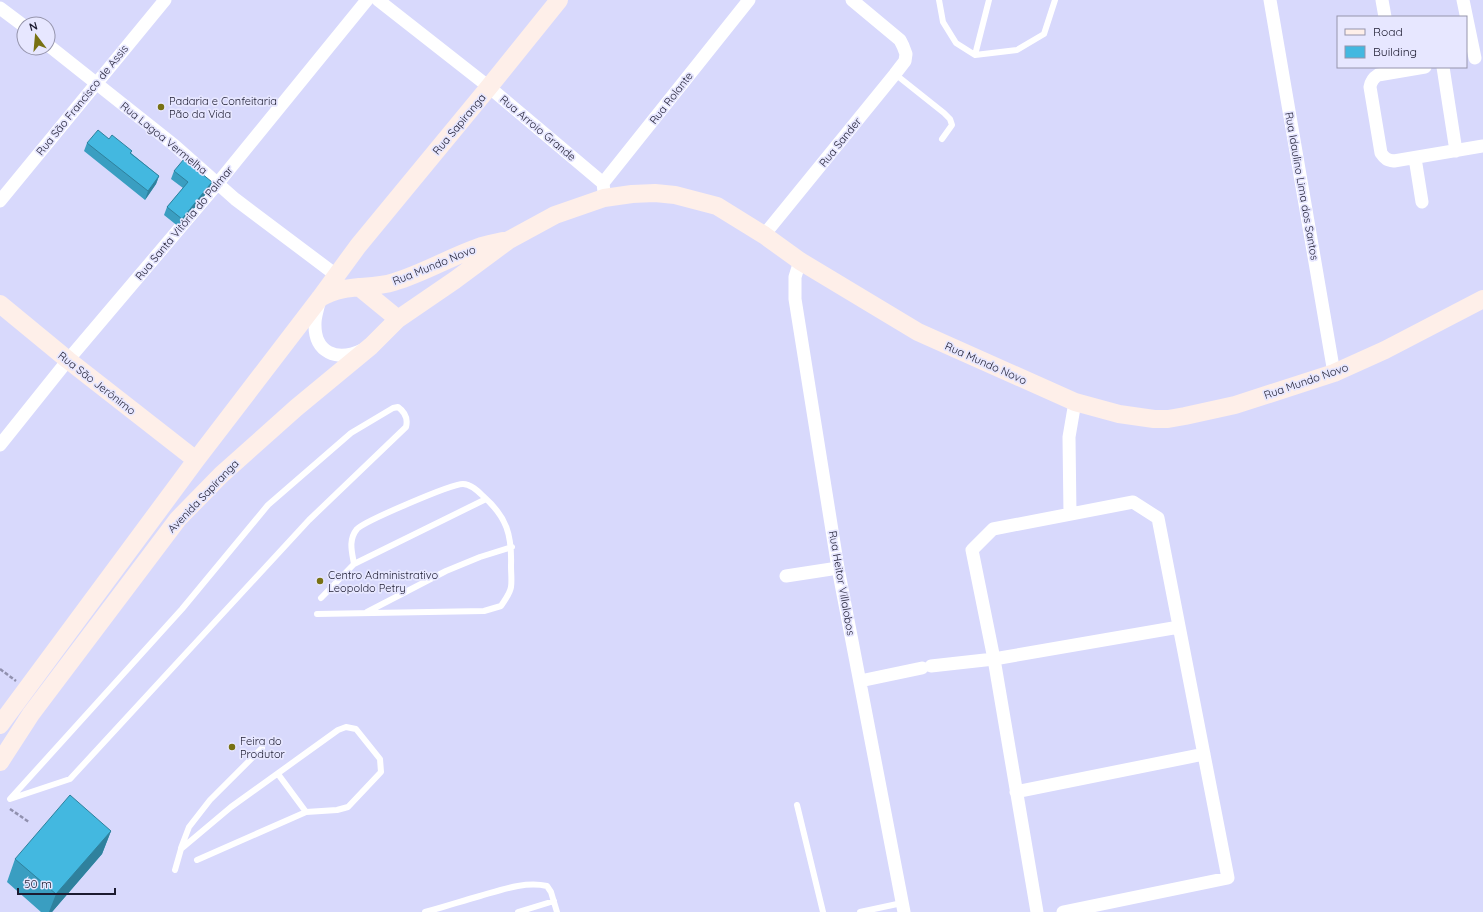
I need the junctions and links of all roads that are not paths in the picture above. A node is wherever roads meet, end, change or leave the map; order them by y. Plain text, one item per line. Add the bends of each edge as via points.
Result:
1 (164, 0) edge
2 (367, 0) edge
3 (378, 0) edge
4 (559, 0) edge
5 (749, 0) edge
6 (852, 0) edge
7 (939, 0) edge
8 (989, 0) edge
9 (1055, 0) edge
10 (1270, 0) edge
11 (1382, 0) edge
12 (1463, 0) edge
13 (0, 8) edge
14 (1385, 16) edge
15 (1466, 16) edge
16 (1467, 19) edge
17 (16, 20) edge
18 (56, 51) edge
19 (975, 55) junction
20 (1475, 58) edge
21 (1415, 68) edge
22 (1443, 68) edge
23 (1394, 70) edge
24 (895, 74) junction
25 (96, 83) junction
26 (490, 87) junction
27 (942, 139) dead end
28 (1483, 146) edge
29 (1456, 151) junction
30 (1415, 158) junction
31 (218, 184) junction
32 (604, 191) junction
33 (0, 201) edge
34 (1422, 202) dead end
35 (764, 235) junction
36 (509, 240) junction
37 (358, 246) junction
38 (800, 262) junction
39 (336, 275) junction
40 (359, 287) junction
41 (320, 298) junction
42 (1483, 299) edge
43 (3, 309) edge
44 (398, 319) junction
45 (371, 346) junction
46 (68, 360) junction
47 (1334, 373) junction
48 (1075, 402) junction
49 (0, 445) edge
50 (196, 460) junction
51 (346, 485) joint
52 (486, 499) junction
53 (1070, 514) junction
54 (512, 546) junction
55 (354, 564) junction
56 (838, 568) junction
57 (786, 576) dead end
58 (321, 598) dead end
59 (366, 613) junction
60 (317, 614) dead end
61 (1179, 627) junction
62 (994, 659) junction
63 (860, 681) junction
64 (0, 725) edge
65 (262, 748) dead end
66 (1204, 754) junction
67 (0, 762) edge
68 (278, 774) junction
69 (1016, 792) junction
70 (797, 805) dead end
71 (306, 812) junction
72 (181, 849) junction
73 (198, 860) dead end
74 (175, 870) dead end
75 (554, 901) junction
76 (903, 908) edge
77 (426, 912) edge
78 (518, 912) edge
79 (557, 912) edge
80 (823, 912) edge
81 (860, 912) edge
82 (1037, 912) edge
83 (1063, 912) edge

1 - 25 street, Rua São Francisco de Assis
2 - 31 street, Rua Santa Vitória do Palmar
3 - 26 street, Rua Arroio Grande
4 - 26 main road, Rua Sapiranga
5 - 32 street, Rua Rolante
6 - 24 street, Rua Sander via 904,46 905,61
7 - 19 lane via 943,22 956,43
8 - 19 lane
9 - 19 lane via 1044,34 1017,50
10 - 47 street, Rua Idaulino Lima dos Santos
11 - 14 street
12 - 15 street
13 - 17 street
16 - 20 street
18 - 25 street, Rua Lagoa Vermelha
21 - 23 street
22 - 29 street
23 - 30 street via 1378,75 1371,82 1381,153 1384,158 1394,161
24 - 27 lane via 950,119 952,125
24 - 35 street, Rua Sander
25 - 31 street, Rua Lagoa Vermelha
25 - 33 street, Rua São Francisco de Assis
26 - 32 street, Rua Arroio Grande
26 - 37 main road, Rua Sapiranga
28 - 29 street
29 - 30 street
30 - 34 street
31 - 39 street, Rua Lagoa Vermelha
31 - 46 street, Rua Santa Vitória do Palmar
32 - 35 main road, Rua Mundo Novo via 655,193 690,198 716,206
32 - 36 main road, Rua Mundo Novo
35 - 38 main road, Rua Mundo Novo
36 - 40 main road, Rua Mundo Novo via 479,246 397,281
36 - 44 main road, Rua Mundo Novo
37 - 39 main road, Rua Sapiranga
37 - 40 main road, Rua Sapiranga via 354,266
38 - 48 main road, Rua Mundo Novo via 918,332
38 - 56 street, Rua Heitor Villalobos via 795,277 795,299
39 - 41 main road, Rua Sapiranga
40 - 41 main road via 332,291
40 - 44 main road
41 - 45 street via 315,323 318,340 325,350 338,356 350,355
41 - 50 main road, Avenida Sapiranga
42 - 47 main road, Rua Mundo Novo via 1385,350
43 - 46 main road, Rua São Jerônimo
44 - 45 main road, Avenida Sapiranga
45 - 67 main road, Avenida Sapiranga via 227,469 178,519 31,714
46 - 49 street, Rua Santa Vitória do Palmar
46 - 50 main road, Rua São Jerônimo
47 - 48 main road, Rua Mundo Novo via 1235,405 1168,419 1119,414
48 - 53 street via 1069,437
50 - 64 main road, Avenida Sapiranga
51 - 51 lane via 406,427 406,418 400,408 393,408 351,433 268,505 182,609 10,799 70,779 309,520
52 - 54 lane via 506,525
52 - 55 lane
52 - 55 lane via 474,488 463,484 449,487 370,520 357,530 350,545
53 - 61 street via 1133,502 1158,518
53 - 62 street via 992,529 972,550
54 - 59 lane via 446,571
54 - 59 lane via 511,588 501,606 484,611
55 - 58 lane
56 - 57 street
56 - 63 street, Rua Heitor Villalobos
59 - 60 lane
61 - 62 street
61 - 66 street
62 - 63 street via 926,667
62 - 69 street
63 - 76 street, Rua Heitor Villalobos
65 - 72 lane via 210,800 189,827
66 - 69 street
66 - 83 street via 1228,878
68 - 71 lane
68 - 71 lane via 338,730 346,727 356,729 380,759 381,772 348,807
68 - 72 lane via 231,807
69 - 82 street
70 - 80 lane
71 - 73 lane
72 - 74 lane
75 - 77 lane via 547,886 525,885
75 - 78 lane
75 - 79 lane
76 - 81 lane

